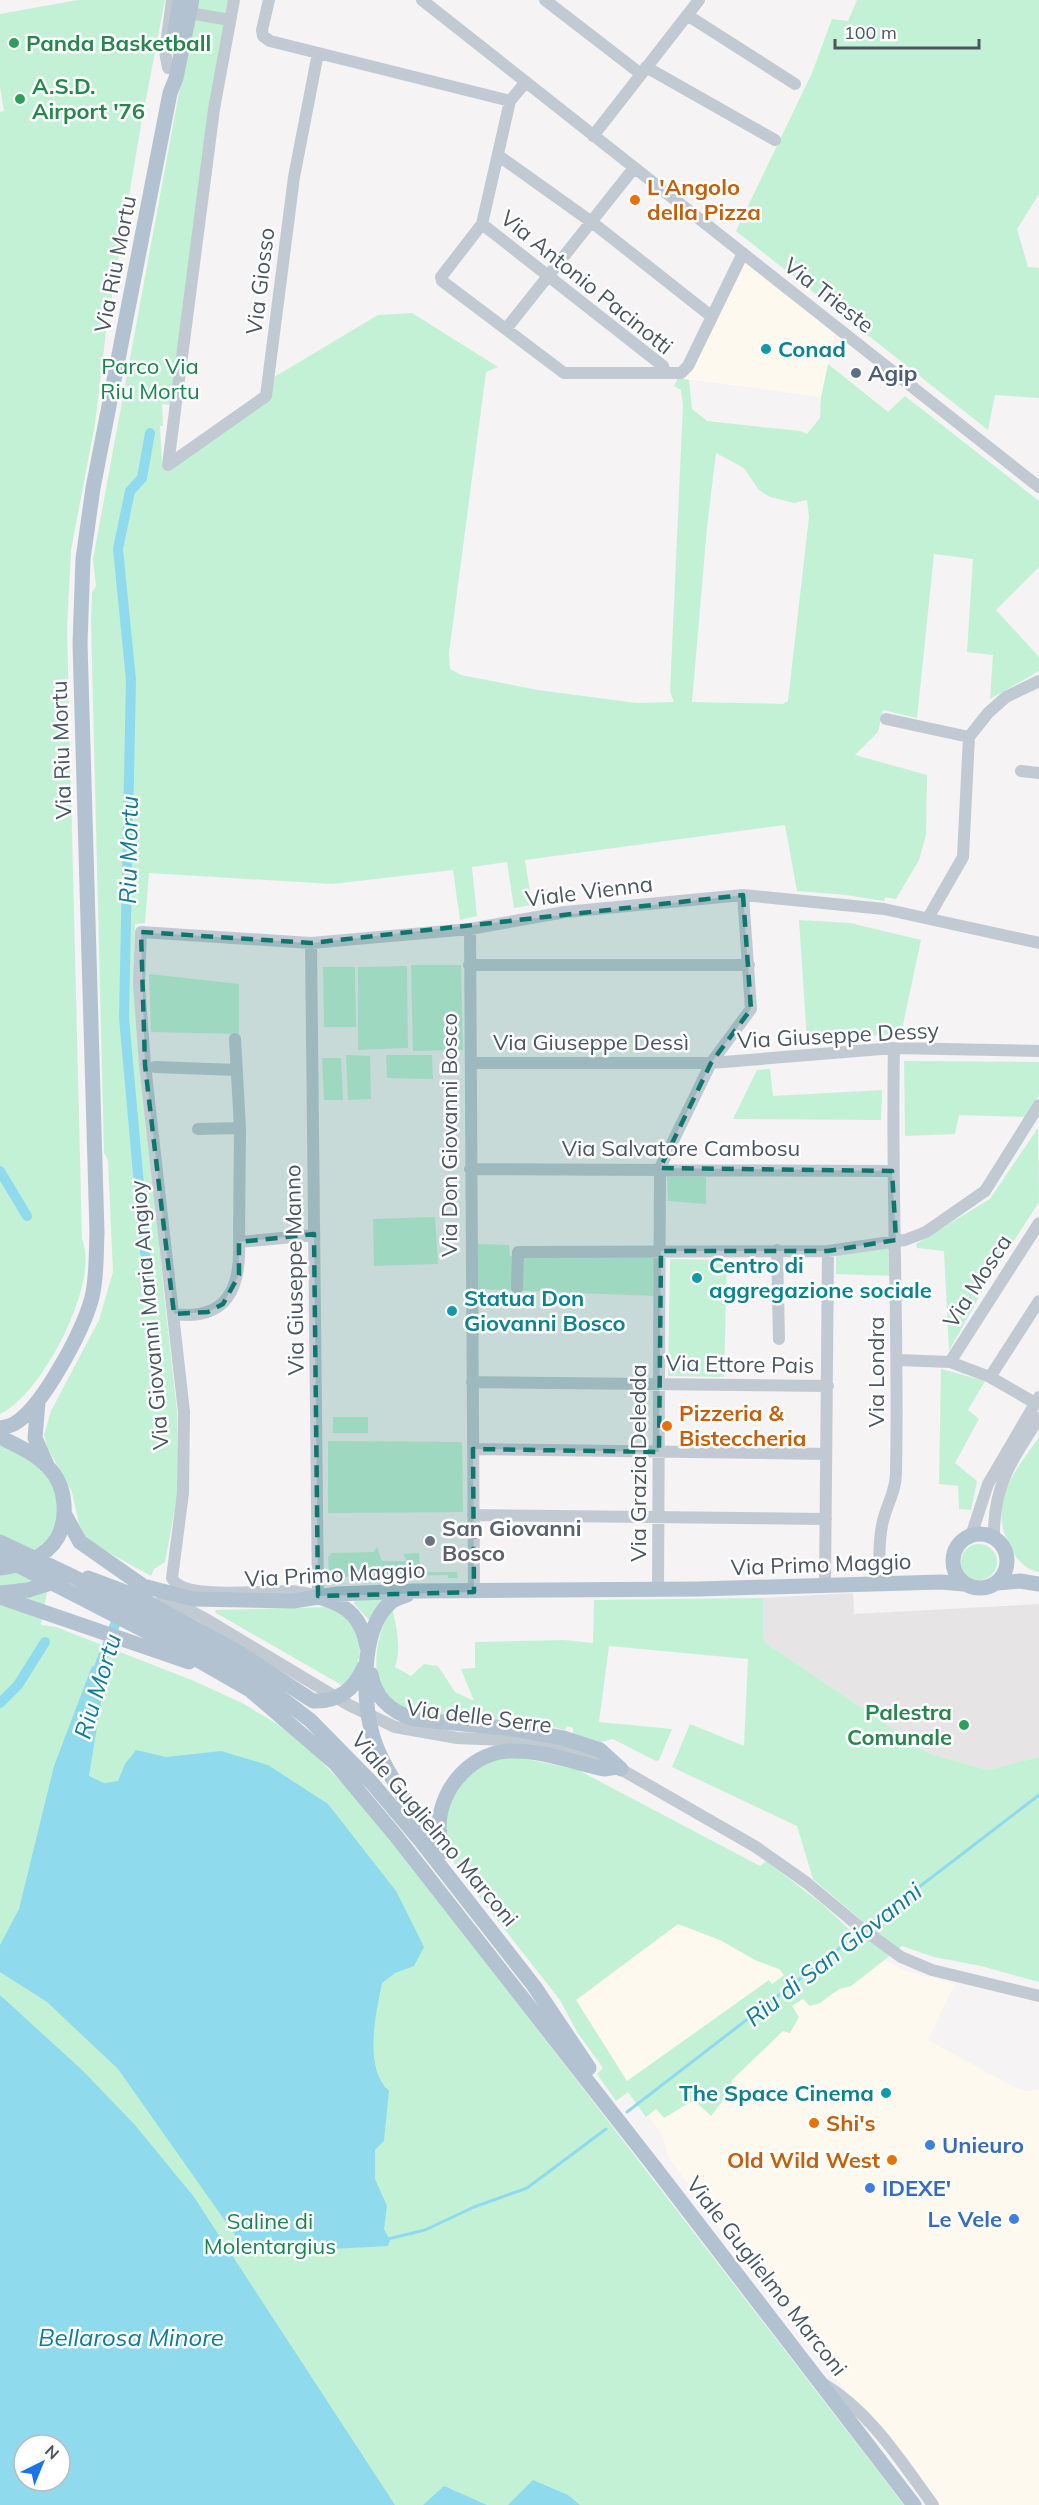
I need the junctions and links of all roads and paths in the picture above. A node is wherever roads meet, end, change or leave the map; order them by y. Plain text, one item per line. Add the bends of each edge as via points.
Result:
1 (172, 0) edge
2 (234, 0) edge
3 (269, 0) edge
4 (422, 0) edge
5 (545, 0) edge
6 (699, 0) edge
7 (187, 4) edge
8 (687, 15) junction
9 (230, 20) junction
10 (318, 53) junction
11 (168, 68) junction
12 (644, 70) junction
13 (525, 82) junction
14 (795, 84) dead end
15 (170, 93) junction
16 (510, 101) junction
17 (593, 136) junction
18 (775, 140) dead end
19 (499, 156) junction
20 (634, 168) junction
21 (593, 223) junction
22 (482, 224) junction
23 (743, 253) junction
24 (549, 278) junction
25 (711, 316) junction
26 (506, 329) junction
27 (665, 373) junction
28 (1039, 487) edge
29 (1039, 681) edge
30 (886, 719) dead end
31 (969, 737) junction
32 (1021, 771) dead end
33 (1039, 773) edge
34 (743, 895) junction
35 (928, 918) junction
36 (470, 929) junction
37 (141, 932) joint
38 (311, 943) junction
39 (1039, 943) edge
40 (470, 965) junction
41 (748, 965) junction
42 (235, 1039) dead end
43 (894, 1048) junction
44 (1039, 1051) edge
45 (471, 1063) junction
46 (711, 1063) junction
47 (155, 1068) dead end
48 (237, 1071) junction
49 (1039, 1105) edge
50 (240, 1128) junction
51 (198, 1129) dead end
52 (660, 1168) junction
53 (470, 1169) junction
54 (892, 1171) junction
55 (1039, 1223) edge
56 (314, 1234) junction
57 (896, 1240) junction
58 (240, 1242) junction
59 (777, 1250) junction
60 (661, 1251) junction
61 (828, 1251) junction
62 (517, 1288) dead end
63 (1039, 1302) edge
64 (174, 1314) junction
65 (779, 1339) dead end
66 (898, 1360) junction
67 (950, 1362) junction
68 (990, 1377) junction
69 (472, 1382) junction
70 (659, 1384) junction
71 (828, 1386) junction
72 (1037, 1400) edge
73 (39, 1401) junction
74 (1039, 1418) edge
75 (0, 1428) edge
76 (0, 1437) edge
77 (473, 1449) junction
78 (659, 1452) junction
79 (826, 1454) junction
80 (47, 1465) junction
81 (65, 1515) junction
82 (473, 1515) junction
83 (659, 1519) junction
84 (826, 1519) junction
85 (971, 1536) junction
86 (994, 1537) junction
87 (0, 1542) edge
88 (0, 1556) edge
89 (1008, 1558) junction
90 (953, 1561) junction
91 (0, 1568) edge
92 (82, 1577) junction
93 (927, 1583) junction
94 (964, 1584) junction
95 (997, 1584) junction
96 (1037, 1584) edge
97 (880, 1585) junction
98 (825, 1586) junction
99 (146, 1588) junction
100 (658, 1590) junction
101 (414, 1592) junction
102 (474, 1592) junction
103 (0, 1595) edge
104 (318, 1596) junction
105 (166, 1634) junction
106 (368, 1655) junction
107 (212, 1668) junction
108 (619, 1768) junction
109 (443, 1858) junction
110 (920, 1963) junction
111 (534, 1986) junction
112 (1039, 1990) edge
113 (1039, 1996) edge
114 (653, 2165) junction
115 (819, 2381) junction
116 (914, 2505) edge
117 (933, 2505) edge

1 - 11 street, Via Riu Mortu via 165,52
2 - 9 street
3 - 10 street via 263,36
4 - 13 street, Via Trieste
5 - 12 street
6 - 8 street
7 - 9 street
7 - 11 main road, Via Riu Mortu
7 - 15 main road, Via Riu Mortu via 177,78
8 - 12 street
8 - 14 street
9 - 10 street, Via Giosso via 214,109 168,465 266,396 294,177
10 - 16 street
11 - 15 main road, Via Riu Mortu
12 - 17 street
12 - 18 street
13 - 16 street
13 - 17 street, Via Trieste
15 - 73 main road, Via Riu Mortu via 93,488 80,602 95,1276 92,1297 74,1341
16 - 19 street
17 - 20 street, Via Trieste
19 - 21 street
19 - 22 street
20 - 21 street
20 - 23 street, Via Trieste
21 - 24 street
21 - 25 street
22 - 24 street, Via Antonio Pacinotti
22 - 26 street via 441,277
23 - 25 street
23 - 28 street, Via Trieste
24 - 26 street
24 - 27 street, Via Antonio Pacinotti via 663,366
25 - 27 street via 685,371
26 - 27 street via 564,374
29 - 31 street via 1006,698
30 - 31 street
31 - 35 street via 963,857
32 - 33 street
34 - 35 street, Viale Vienna via 833,902
34 - 36 street, Viale Vienna via 565,912
34 - 41 street, Via Grazia Deledda
35 - 39 street, Viale Vienna
36 - 38 street, Viale Vienna
36 - 40 street, Via Don Giovanni Bosco
37 - 38 street, Viale Vienna
37 - 64 street, Via Giovanni Maria Angioy via 139,984 145,1065
38 - 56 street, Via Giuseppe Manno
40 - 41 street
40 - 45 street, Via Don Giovanni Bosco
41 - 46 street, Via Grazia Deledda via 751,1009
42 - 48 street
43 - 44 street, Via Giuseppe Dessy
43 - 46 street, Via Giuseppe Dessy
43 - 54 street, Via Londra
45 - 46 street, Via Giuseppe Dessì
45 - 53 street, Via Don Giovanni Bosco
46 - 52 street, Via Grazia Deledda
47 - 48 street
48 - 50 street
49 - 57 street via 985,1191 926,1232
50 - 51 street
50 - 58 street
52 - 53 street, Via Salvatore Cambosu
52 - 54 street, Via Salvatore Cambosu
52 - 60 street, Via Grazia Deledda
53 - 69 street, Via Don Giovanni Bosco
54 - 57 street, Via Londra
55 - 67 street, Via Mosca
56 - 58 street
56 - 104 street, Via Giuseppe Manno
57 - 61 street
57 - 66 street, Via Londra
58 - 64 street via 239,1275 229,1297 208,1312
59 - 60 street
59 - 61 street
59 - 65 street
60 - 62 street via 518,1252
60 - 70 street, Via Grazia Deledda
61 - 71 street
63 - 68 street
64 - 104 street, Via Giovanni Maria Angioy via 184,1423 183,1493 173,1581 180,1587 202,1592 293,1591
66 - 67 street
66 - 97 street, Via Londra via 896,1476 882,1521
67 - 68 street
68 - 72 street
69 - 70 street, Via Ettore Pais
69 - 77 street, Via Don Giovanni Bosco
70 - 71 street, Via Ettore Pais
70 - 78 street, Via Grazia Deledda
71 - 79 street
72 - 85 street via 988,1484
73 - 75 main road, Via Riu Mortu via 15,1424
73 - 80 main road, Via Riu Mortu via 35,1438
74 - 86 street via 999,1488
76 - 80 main road
77 - 78 street
77 - 82 street, Via Don Giovanni Bosco
78 - 79 street
78 - 83 street, Via Grazia Deledda
79 - 84 street
80 - 81 main road, Via Riu Mortu via 63,1492
81 - 91 main road via 61,1535 46,1552 27,1563
81 - 99 main road, Via Primo Maggio via 80,1542
82 - 83 street
82 - 102 street, Via Don Giovanni Bosco
83 - 84 street
83 - 100 street, Via Grazia Deledda
84 - 98 street
85 - 86 main road
85 - 90 main road via 958,1545
86 - 89 main road
87 - 105 main road, Viale Guglielmo Marconi via 46,1564
88 - 105 main road, Viale Guglielmo Marconi
89 - 95 main road
89 - 96 main road via 1017,1571
90 - 93 main road, Via Primo Maggio via 942,1575
90 - 94 main road
92 - 99 main road via 122,1580
92 - 103 main road
92 - 106 main road via 136,1596 238,1652 313,1701 327,1701 348,1690 355,1684
93 - 94 main road, Via Primo Maggio
93 - 97 main road, Via Primo Maggio
94 - 95 main road via 981,1589
95 - 96 main road
97 - 98 main road, Via Primo Maggio
98 - 100 main road, Via Primo Maggio
99 - 104 main road, Via Primo Maggio via 193,1599 225,1601 293,1601
99 - 108 street, Via delle Serre via 204,1618 349,1706 394,1727 458,1738 530,1741 590,1756
100 - 102 main road, Via Primo Maggio
101 - 102 main road, Via Primo Maggio
101 - 104 main road, Via Primo Maggio
101 - 106 main road via 391,1602 379,1617
103 - 107 main road via 96,1632
104 - 106 main road via 342,1604 361,1623
105 - 107 main road, Viale Guglielmo Marconi
105 - 111 main road, Viale Guglielmo Marconi via 257,1680 339,1747 420,1840
106 - 108 main road via 377,1693 398,1713 412,1719 563,1738 600,1750
106 - 109 main road via 367,1709 375,1745
107 - 114 main road, Viale Guglielmo Marconi via 270,1705 319,1747 358,1789
108 - 109 main road via 604,1769 522,1751 482,1758 458,1776 444,1801 439,1826
108 - 110 street, Via delle Serre via 770,1856 901,1957
109 - 111 main road
110 - 112 street, Via delle Serre via 932,1962
110 - 113 street, Via delle Serre via 932,1970
111 - 114 main road, Viale Guglielmo Marconi
114 - 115 main road, Viale Guglielmo Marconi
115 - 116 main road, Viale Guglielmo Marconi
115 - 117 street via 841,2394 882,2434

